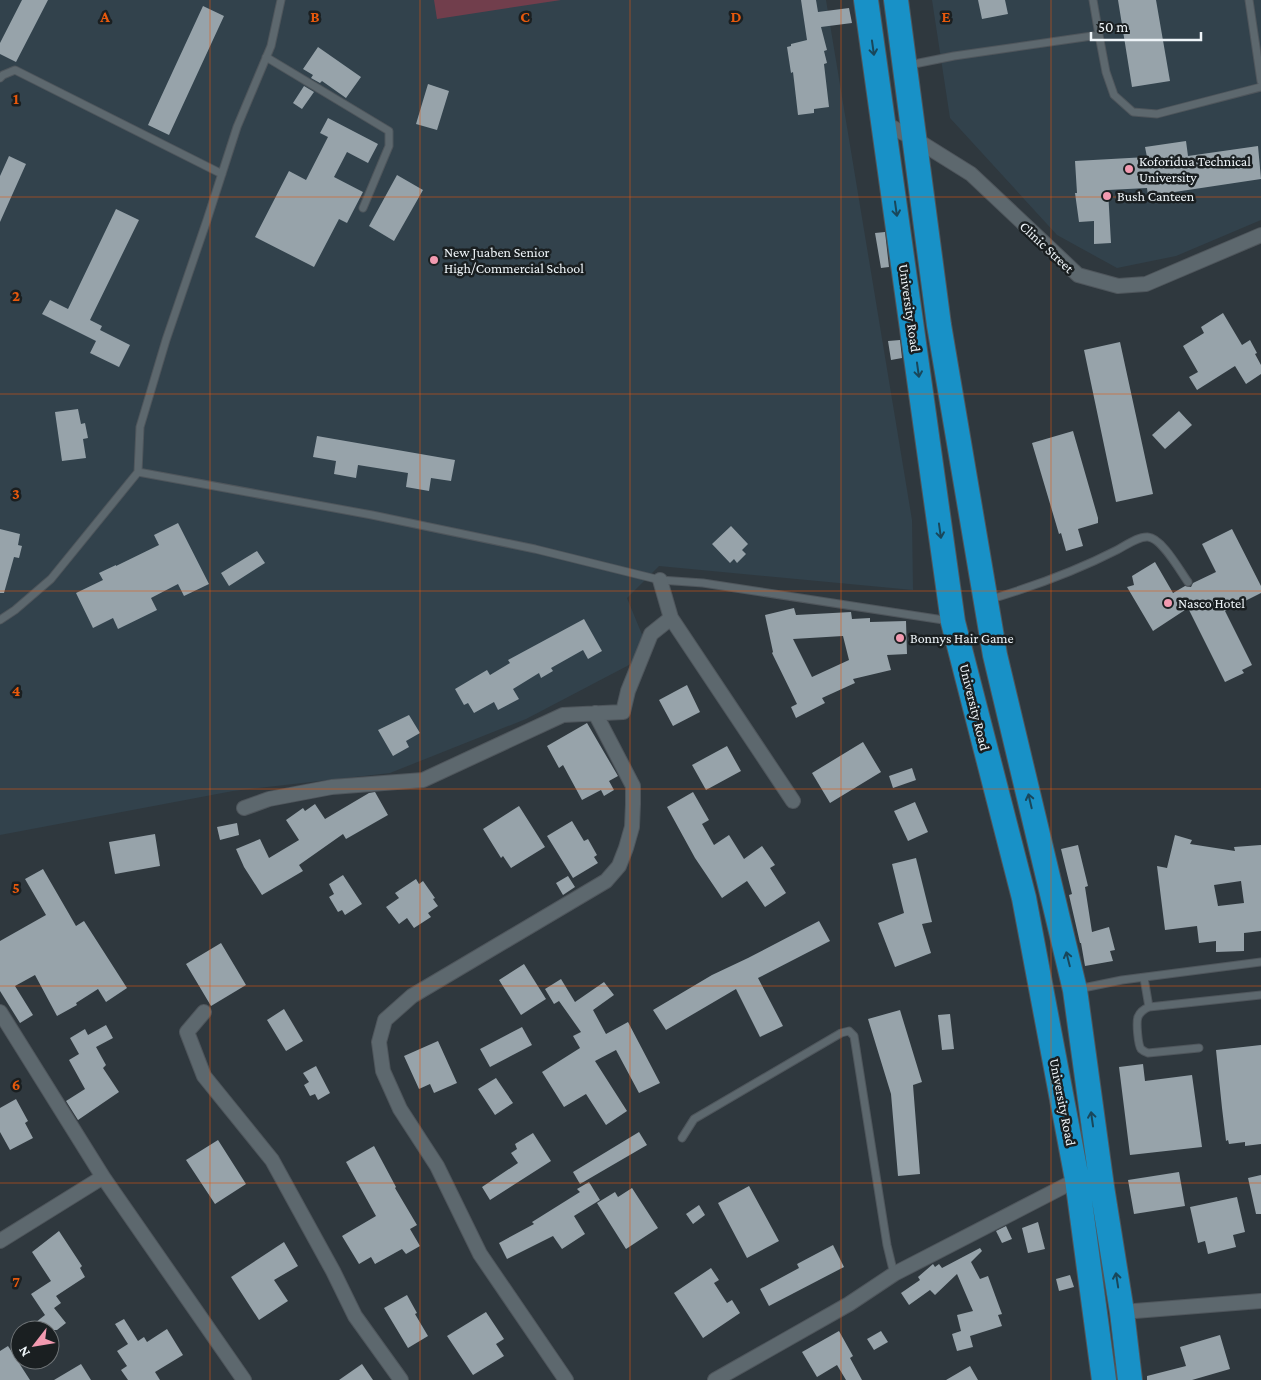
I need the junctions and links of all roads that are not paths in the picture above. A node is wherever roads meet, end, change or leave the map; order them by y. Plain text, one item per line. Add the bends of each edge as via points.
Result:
1 (281, 0) edge
2 (866, 0) edge
3 (896, 0) edge
4 (1093, 0) edge
5 (1249, 0) edge
6 (1099, 35) junction
7 (266, 57) junction
8 (906, 66) junction
9 (0, 78) edge
10 (1261, 81) edge
11 (1261, 87) edge
12 (884, 123) junction
13 (915, 138) junction
14 (222, 174) junction
15 (363, 208) dead end
16 (1261, 235) edge
17 (138, 472) junction
18 (660, 580) junction
19 (1188, 582) dead end
20 (986, 601) junction
21 (671, 618) junction
22 (0, 620) edge
23 (953, 622) junction
24 (595, 713) junction
25 (794, 800) dead end
26 (244, 808) dead end
27 (1261, 962) edge
28 (1144, 978) junction
29 (1075, 990) junction
30 (1261, 995) edge
31 (1149, 1007) junction
32 (0, 1012) edge
33 (204, 1012) dead end
34 (1199, 1048) dead end
35 (682, 1138) dead end
36 (1099, 1168) junction
37 (103, 1177) junction
38 (1077, 1179) junction
39 (1106, 1214) junction
40 (1083, 1218) junction
41 (0, 1241) edge
42 (894, 1274) junction
43 (1261, 1300) edge
44 (1122, 1312) junction
45 (244, 1380) edge
46 (401, 1380) edge
47 (566, 1380) edge
48 (715, 1380) edge
49 (1104, 1380) edge
50 (1130, 1380) edge

1 - 7 lane
2 -> 12 highway, University Road
3 - 8 highway, University Road
4 - 6 lane
5 - 10 lane
6 - 8 lane
6 - 11 lane via 1114,95 1133,112 1156,114
7 - 14 lane via 237,127
7 - 15 lane via 389,132 389,146
8 - 13 highway, University Road
9 - 14 lane via 15,70
12 - 13 street, Clinic Street
12 -> 23 highway, University Road
13 - 16 street, Clinic Street via 971,174 1078,275 1118,286 1146,284
13 - 20 highway, University Road via 940,325
14 - 17 lane via 140,427
17 - 18 lane via 535,548
17 - 22 lane via 51,579
18 - 21 street
18 - 23 lane via 702,583
19 - 20 lane via 1158,541 1148,537 1029,588
29 -> 20 highway, University Road via 995,655
21 - 24 street via 651,634 623,712
21 - 25 street
23 - 38 highway, University Road via 1024,898
24 - 26 street via 563,714 423,780 332,787 269,798
24 - 47 street via 633,786 632,826 619,866 606,881 412,996 385,1020 378,1042 383,1071 400,1109 437,1166 480,1254
27 - 28 lane
28 - 29 lane
28 - 31 lane
36 -> 29 highway, University Road
30 - 31 lane
31 - 34 lane via 1138,1016 1137,1022 1142,1050 1148,1053
32 - 37 street
33 - 46 street via 187,1032 204,1076 272,1160 355,1316
35 - 42 lane via 694,1119 849,1031 854,1036
36 - 38 street
36 - 39 highway, University Road
37 - 41 street
37 - 45 street
38 - 40 highway, University Road
38 - 42 street
39 - 40 highway
44 -> 39 highway, University Road
40 - 49 highway, University Road
42 - 48 street via 849,1304
43 - 44 street
44 - 50 highway, University Road

